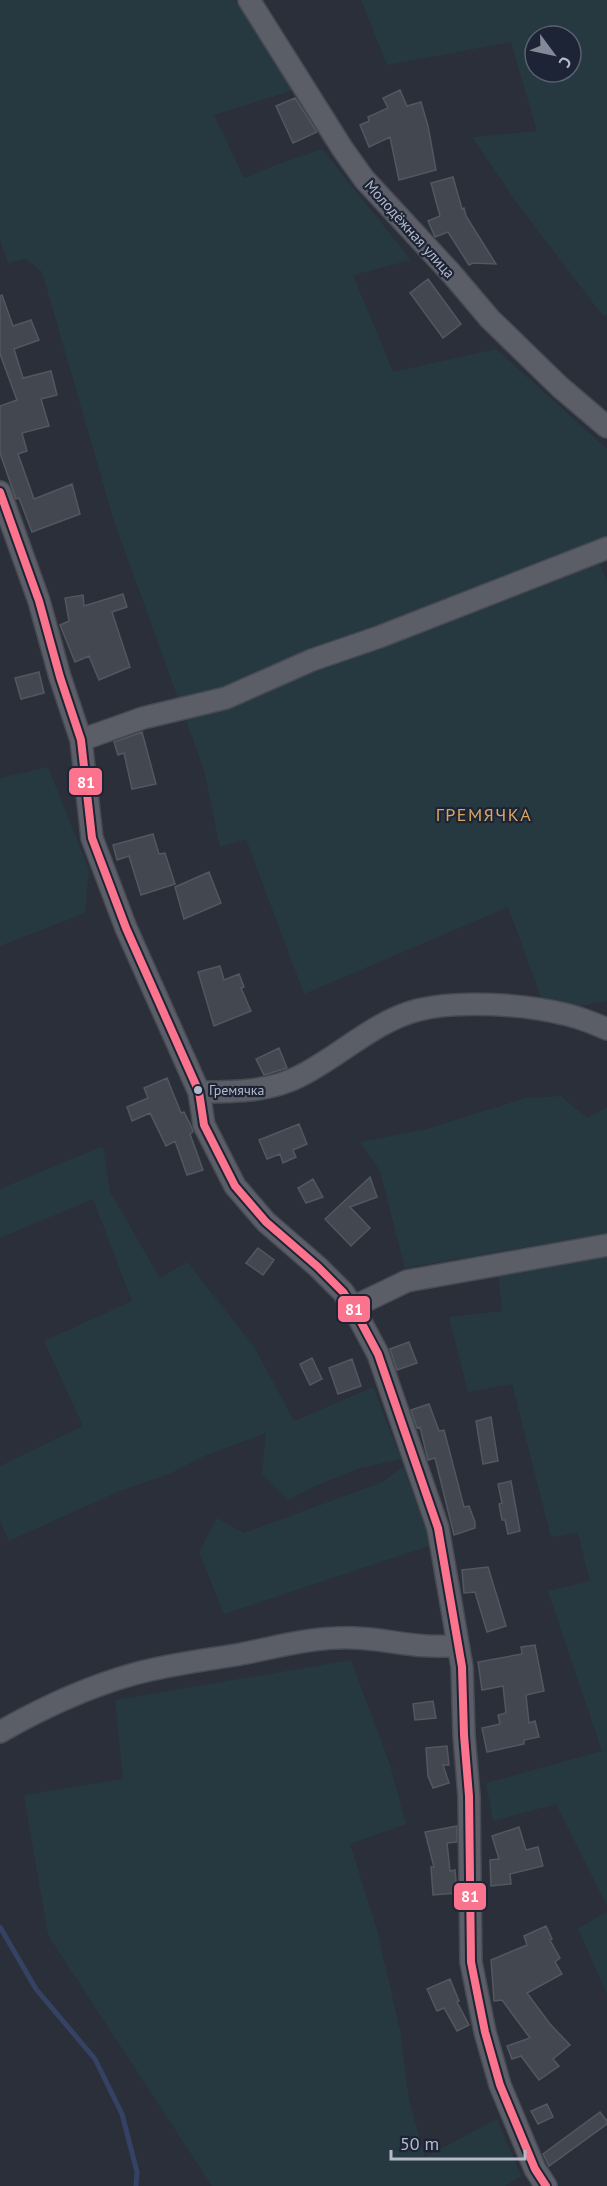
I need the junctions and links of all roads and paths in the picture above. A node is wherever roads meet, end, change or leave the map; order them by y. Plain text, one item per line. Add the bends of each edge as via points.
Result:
1 (249, 0) edge
2 (607, 427) edge
3 (0, 492) edge
4 (607, 548) edge
5 (81, 740) junction
6 (607, 1029) edge
7 (199, 1092) junction
8 (607, 1245) edge
9 (353, 1307) junction
10 (458, 1645) junction
11 (0, 1732) edge
12 (546, 2186) edge

1 - 2 street, Молодёжная улица via 364,179 490,319
3 - 5 street via 39,601
4 - 5 street via 312,660 226,698 143,718
5 - 7 street via 92,838 126,928
6 - 7 street via 563,1013 523,1007 448,1006 417,1010 385,1024 301,1077 245,1091
7 - 9 street via 204,1125 235,1186
8 - 9 street via 407,1281
9 - 10 street via 378,1354 438,1528
10 - 11 street via 441,1648 335,1638 169,1666 69,1697
10 - 12 street via 469,1796 471,1962 500,2085

